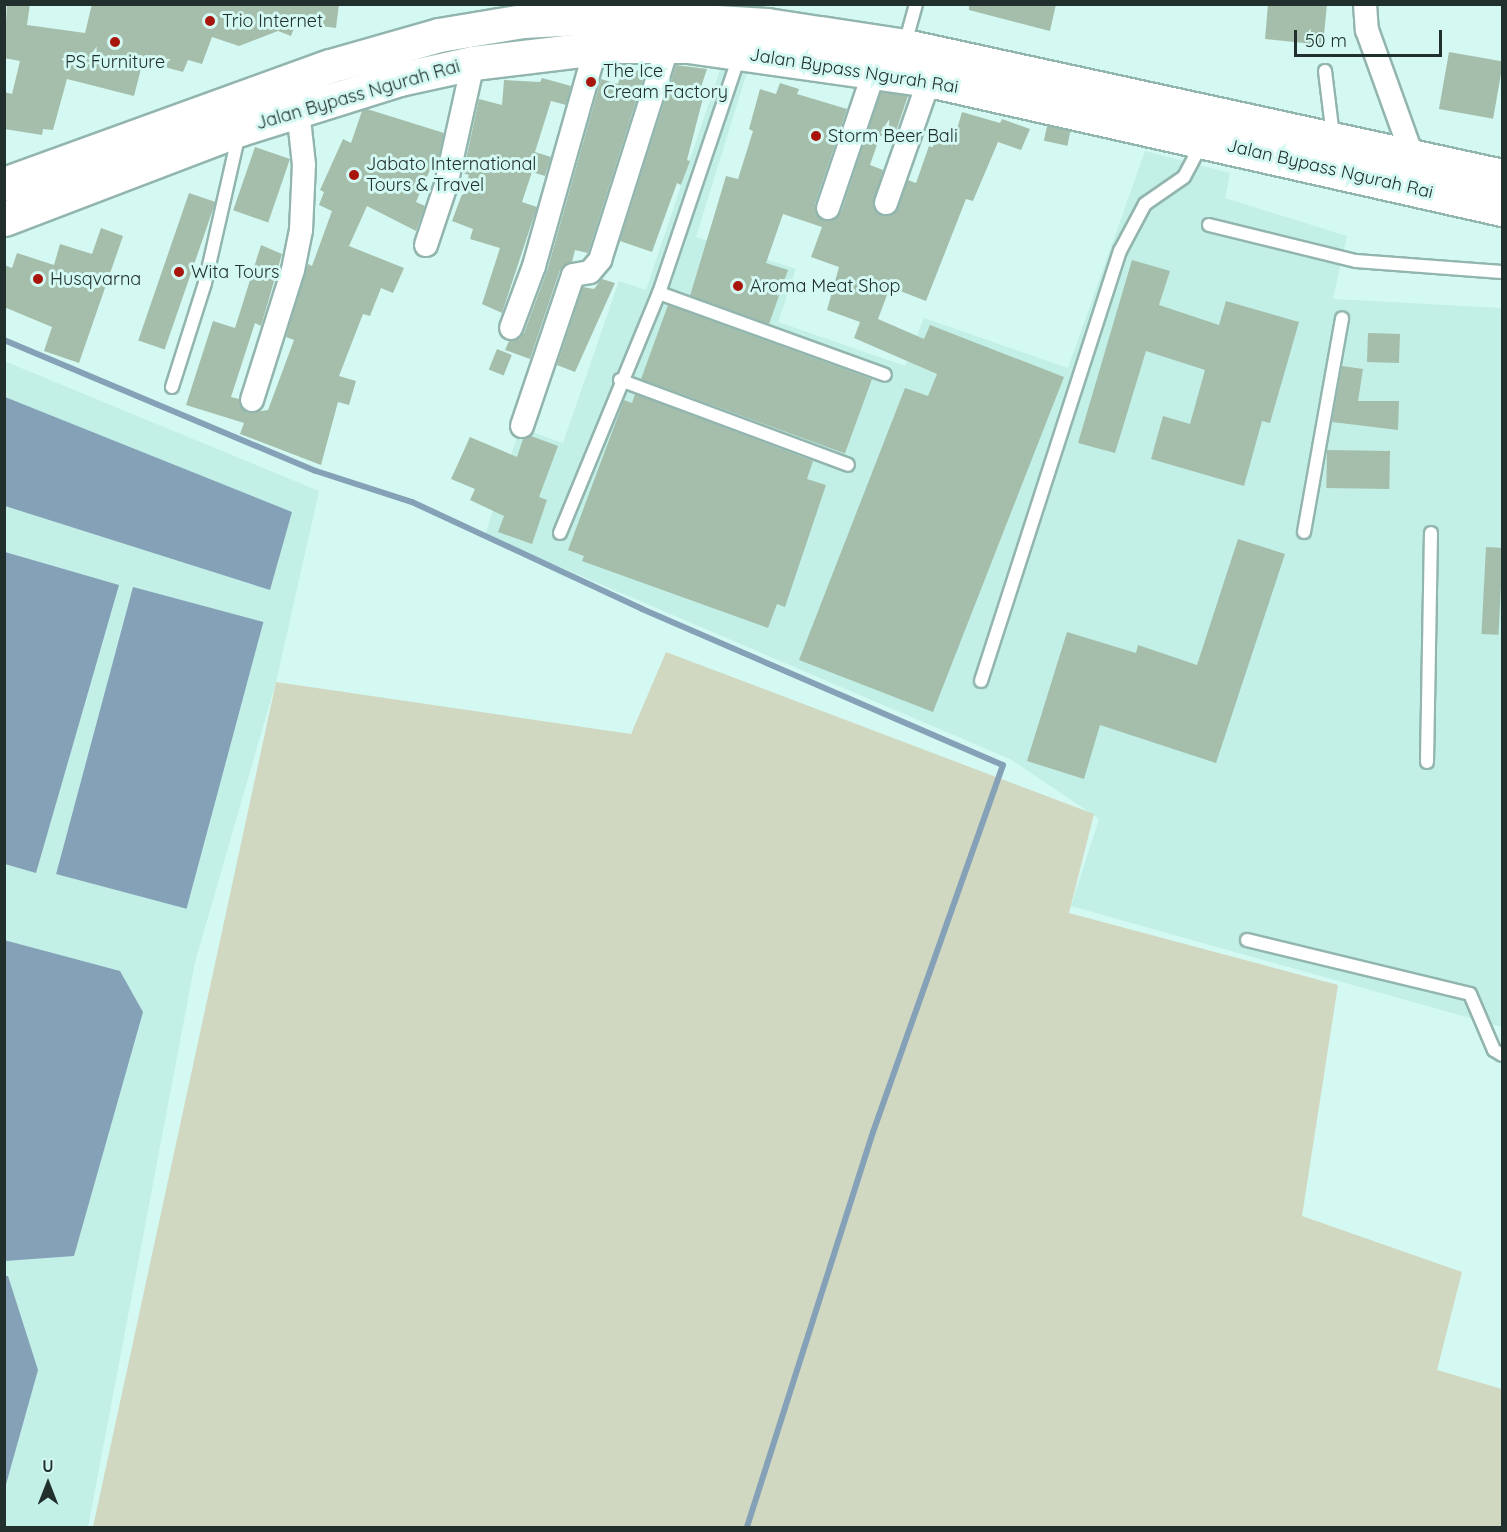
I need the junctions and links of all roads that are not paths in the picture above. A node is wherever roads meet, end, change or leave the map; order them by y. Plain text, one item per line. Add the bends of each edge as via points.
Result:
1 (916, 4) edge
2 (1365, 4) edge
3 (609, 10) edge
4 (717, 12) edge
5 (676, 23) edge
6 (904, 46) junction
7 (596, 47) junction
8 (740, 52) junction
9 (473, 63) junction
10 (1325, 71) dead end
11 (874, 72) junction
12 (928, 80) junction
13 (298, 110) junction
14 (240, 129) junction
15 (1333, 138) junction
16 (1203, 140) junction
17 (1412, 154) junction
18 (1449, 164) junction
19 (1503, 176) edge
20 (4, 184) edge
21 (1442, 195) junction
22 (886, 203) dead end
23 (828, 208) dead end
24 (1503, 209) edge
25 (4, 219) edge
26 (1209, 225) dead end
27 (426, 246) dead end
28 (1503, 272) edge
29 (659, 293) junction
30 (1342, 318) dead end
31 (511, 328) dead end
32 (885, 375) dead end
33 (620, 380) junction
34 (172, 387) dead end
35 (252, 400) dead end
36 (522, 426) dead end
37 (849, 465) dead end
38 (1304, 532) dead end
39 (560, 533) dead end
40 (1431, 533) dead end
41 (981, 681) dead end
42 (1427, 762) dead end
43 (1247, 940) dead end
44 (1503, 1055) edge

1 - 6 lane
2 - 17 street via 1367,30
3 - 5 highway, Jalan Bypass Ngurah Rai
3 - 20 highway, Jalan Bypass Ngurah Rai via 439,35 330,66
4 - 5 highway, Jalan Bypass Ngurah Rai
4 - 6 highway, Jalan Bypass Ngurah Rai via 768,16
5 - 7 highway, Jalan Bypass Ngurah Rai
5 - 8 highway, Jalan Bypass Ngurah Rai
5 - 36 street via 600,260 590,272 573,276
6 - 15 highway, Jalan Bypass Ngurah Rai
7 - 9 highway, Jalan Bypass Ngurah Rai
7 - 31 street via 537,255
8 - 11 highway, Jalan Bypass Ngurah Rai
8 - 29 lane
9 - 13 highway, Jalan Bypass Ngurah Rai via 400,79
9 - 27 street via 446,185
10 - 15 lane
11 - 12 highway, Jalan Bypass Ngurah Rai
11 - 23 street
12 - 16 highway, Jalan Bypass Ngurah Rai
12 - 22 street
13 - 14 highway, Jalan Bypass Ngurah Rai
13 - 35 street via 304,165 301,230 293,270
14 - 25 highway, Jalan Bypass Ngurah Rai
14 - 34 lane via 205,283
15 - 17 highway, Jalan Bypass Ngurah Rai
16 - 21 highway, Jalan Bypass Ngurah Rai
16 - 41 lane via 1184,177 1145,204 1120,251
17 - 18 highway, Jalan Bypass Ngurah Rai
18 - 19 highway, Jalan Bypass Ngurah Rai
18 - 21 highway
21 - 24 highway, Jalan Bypass Ngurah Rai
26 - 28 lane via 1356,261
29 - 32 lane
29 - 33 lane
30 - 38 lane
33 - 37 lane
33 - 39 lane
40 - 42 lane
43 - 44 lane via 1470,994 1494,1050

